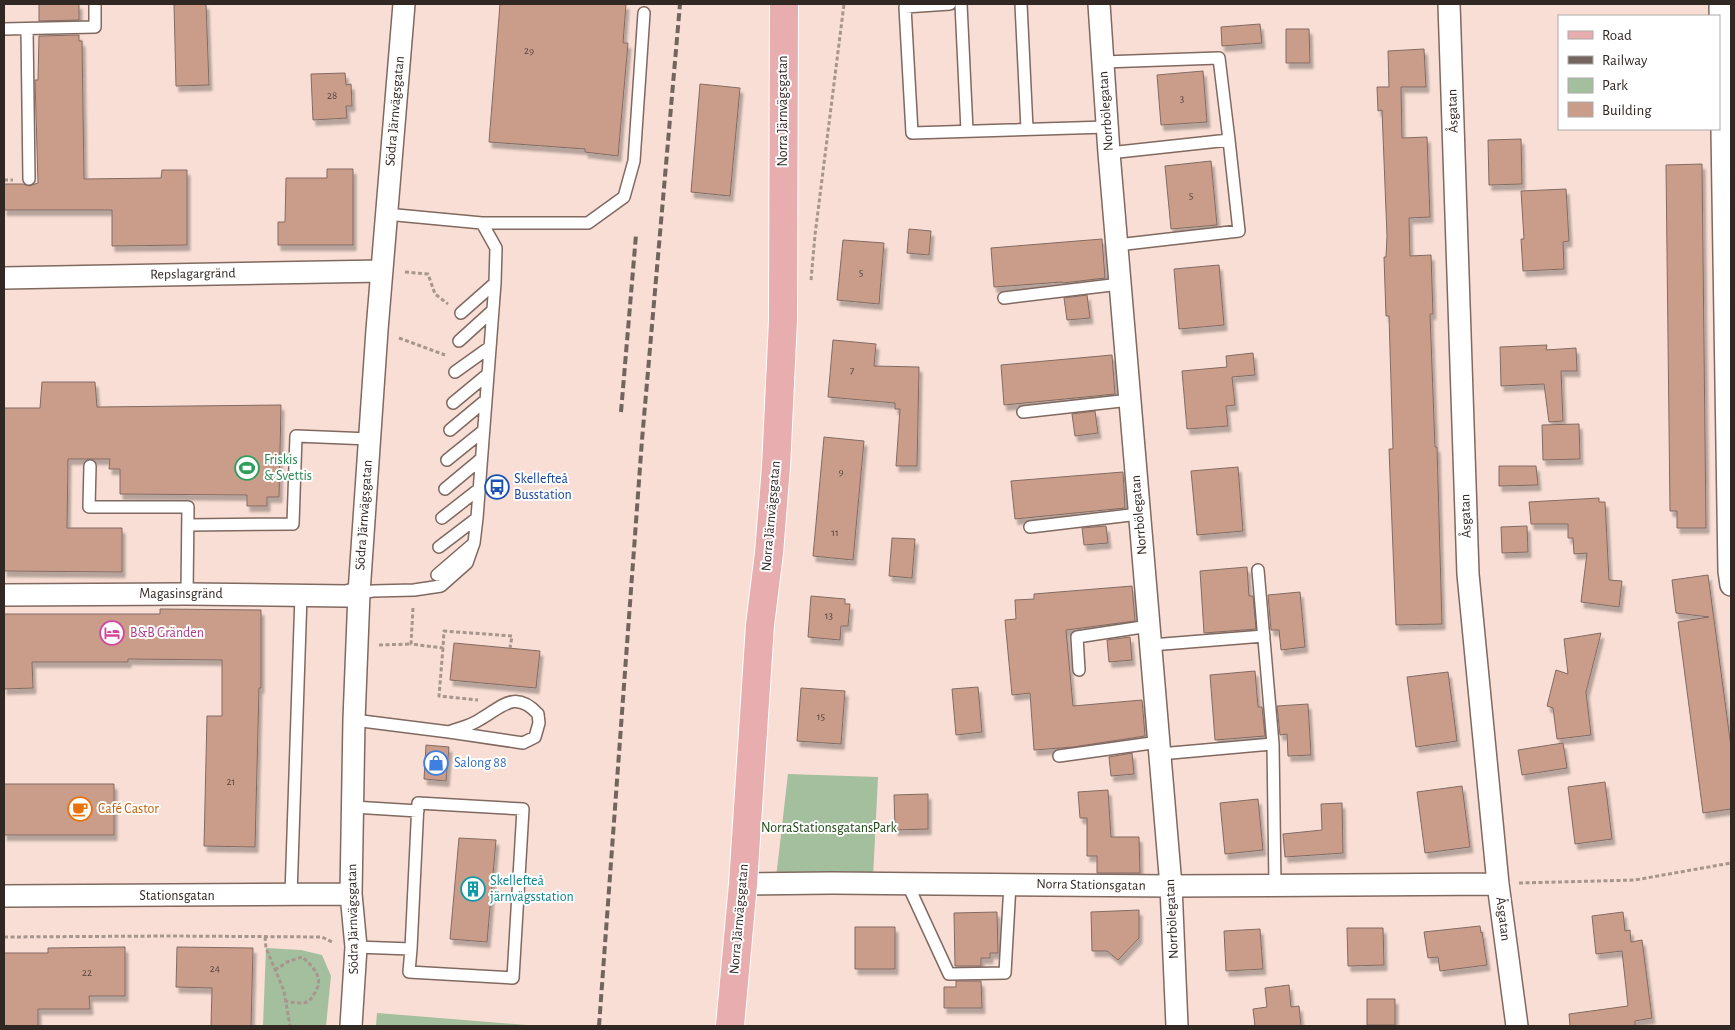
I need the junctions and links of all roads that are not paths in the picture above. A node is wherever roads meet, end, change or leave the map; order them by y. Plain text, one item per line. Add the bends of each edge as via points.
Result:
1 (95, 4) edge
2 (404, 4) edge
3 (784, 4) edge
4 (950, 4) edge
5 (961, 4) edge
6 (1021, 4) edge
7 (1099, 4) edge
8 (1449, 4) edge
9 (1720, 4) edge
10 (644, 13) dead end
11 (4, 29) edge
12 (27, 29) junction
13 (1103, 62) junction
14 (1107, 126) junction
15 (1027, 129) junction
16 (967, 131) junction
17 (1229, 140) junction
18 (1109, 153) junction
19 (28, 179) dead end
20 (386, 214) junction
21 (482, 223) junction
22 (1117, 245) junction
23 (382, 271) junction
24 (4, 278) edge
25 (495, 283) junction
26 (1120, 284) junction
27 (1004, 298) dead end
28 (492, 311) junction
29 (461, 313) dead end
30 (458, 341) dead end
31 (490, 347) junction
32 (455, 372) dead end
33 (488, 374) junction
34 (486, 400) junction
35 (1130, 400) junction
36 (453, 403) dead end
37 (1023, 412) dead end
38 (450, 430) dead end
39 (483, 431) junction
40 (370, 439) junction
41 (481, 459) junction
42 (447, 460) dead end
43 (90, 466) dead end
44 (445, 489) dead end
45 (478, 489) junction
46 (1140, 514) junction
47 (442, 518) dead end
48 (477, 518) junction
49 (188, 525) junction
50 (1030, 527) dead end
51 (474, 543) junction
52 (440, 548) dead end
53 (1258, 570) dead end
54 (437, 575) dead end
55 (1731, 585) edge
56 (358, 593) junction
57 (187, 594) junction
58 (4, 595) edge
59 (300, 595) junction
60 (1150, 635) junction
61 (1264, 636) junction
62 (1079, 670) dead end
63 (354, 720) junction
64 (449, 732) junction
65 (1273, 744) junction
66 (1159, 748) junction
67 (1059, 756) dead end
68 (353, 807) junction
69 (418, 811) junction
70 (907, 883) junction
71 (743, 884) junction
72 (1010, 884) junction
73 (1498, 884) junction
74 (1275, 885) junction
75 (1171, 886) junction
76 (351, 894) junction
77 (290, 895) junction
78 (4, 896) edge
79 (356, 947) junction
80 (410, 949) junction
81 (351, 1026) edge
82 (730, 1026) edge
83 (1177, 1026) edge
84 (1517, 1026) edge

1 - 12 lane via 95,27
2 - 20 street, Södra Järnvägsgatan
3 - 71 main road, Norra Järnvägsgatan via 782,329 776,466 760,625
4 - 16 lane via 905,7 912,133
5 - 16 lane
6 - 15 lane
7 - 13 street, Norrbölegatan
8 - 73 street, Åsgatan via 1468,574
9 - 55 street
10 - 21 lane via 634,161 624,197 588,223
11 - 12 lane
12 - 19 lane
13 - 14 street, Norrbölegatan
13 - 17 lane via 1219,58
14 - 15 lane
14 - 18 street, Norrbölegatan
15 - 16 lane
17 - 18 lane
17 - 22 lane via 1239,231
18 - 22 street, Norrbölegatan
20 - 21 lane
20 - 23 street, Södra Järnvägsgatan
21 - 25 lane via 496,248
22 - 26 street, Norrbölegatan
23 - 24 street, Repslagargränd
23 - 40 street, Södra Järnvägsgatan
25 - 28 lane
25 - 29 lane
26 - 27 lane
26 - 35 street, Norrbölegatan
28 - 30 lane
28 - 31 lane
31 - 32 lane
31 - 33 lane
33 - 34 lane
33 - 36 lane
34 - 38 lane
34 - 39 lane
35 - 37 lane
35 - 46 street, Norrbölegatan
39 - 41 lane
39 - 42 lane
40 - 49 lane via 296,436 293,524
40 - 56 street, Södra Järnvägsgatan
41 - 44 lane
41 - 45 lane
43 - 49 lane via 90,507 188,507
45 - 47 lane
45 - 48 lane
46 - 50 lane
46 - 60 street, Norrbölegatan
48 - 51 lane
48 - 52 lane
49 - 57 lane
51 - 54 lane
51 - 56 lane via 467,563 441,586
53 - 61 lane
56 - 59 street, Magasinsgränd via 346,596
56 - 63 street, Södra Järnvägsgatan
57 - 58 street, Magasinsgränd
57 - 59 street, Magasinsgränd
59 - 77 lane
60 - 61 lane
60 - 62 lane via 1077,637
60 - 66 street, Norrbölegatan
61 - 65 lane
63 - 64 lane
63 - 68 street, Södra Järnvägsgatan
64 - 64 lane via 523,744 535,737 538,714 530,704 507,703 478,722
65 - 66 lane
65 - 74 lane
66 - 67 lane
66 - 75 street, Norrbölegatan
68 - 69 lane
68 - 76 street, Södra Järnvägsgatan
69 - 80 lane
69 - 80 lane via 418,804 523,809 513,978 409,972
70 - 71 street, Norra Stationsgatan
70 - 72 street, Norra Stationsgatan
70 - 72 lane via 949,974 1005,973
71 - 82 main road, Norra Järnvägsgatan
72 - 75 street, Norra Stationsgatan
73 - 74 street, Norra Stationsgatan
73 - 84 street, Åsgatan
74 - 75 street, Norra Stationsgatan
75 - 83 street, Norrbölegatan
76 - 77 street, Stationsgatan
76 - 79 street, Södra Järnvägsgatan
77 - 78 street, Stationsgatan
79 - 80 lane
79 - 81 street, Södra Järnvägsgatan

